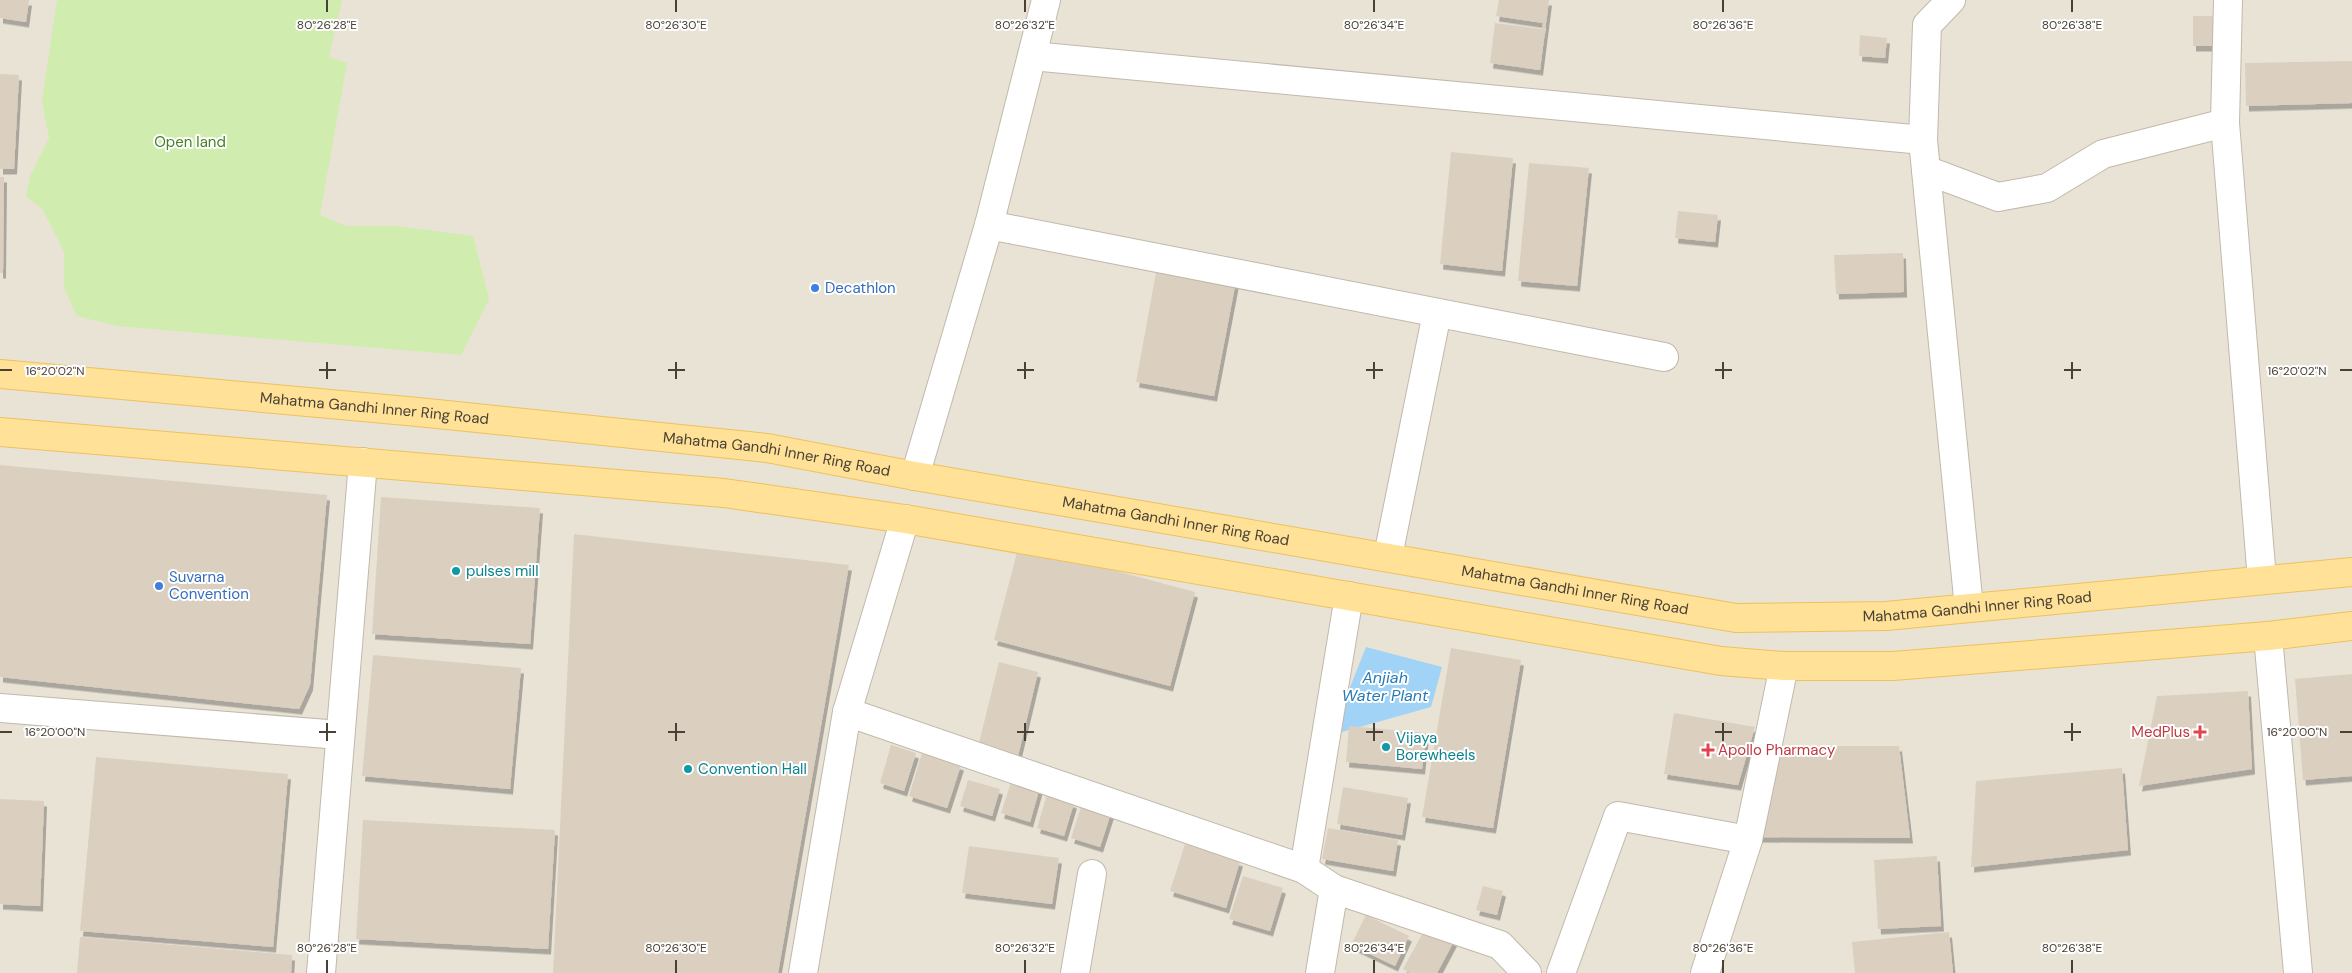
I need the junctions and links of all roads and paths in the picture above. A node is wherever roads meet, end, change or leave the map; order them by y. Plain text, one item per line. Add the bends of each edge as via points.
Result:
1 (1046, 0) edge
2 (1951, 0) edge
3 (2228, 0) edge
4 (1032, 56) junction
5 (2225, 123) junction
6 (1923, 140) junction
7 (1926, 170) junction
8 (989, 225) junction
9 (1437, 313) junction
10 (1664, 357) dead end
11 (0, 374) edge
12 (0, 432) edge
13 (362, 462) junction
14 (915, 476) junction
15 (905, 519) junction
16 (1388, 556) junction
17 (2352, 572) edge
18 (2262, 580) junction
19 (1349, 596) junction
20 (1969, 608) junction
21 (2352, 626) edge
22 (2268, 636) junction
23 (1784, 666) junction
24 (0, 708) edge
25 (848, 712) junction
26 (340, 735) junction
27 (1748, 840) junction
28 (1304, 869) junction
29 (1092, 874) dead end
30 (1334, 890) junction
31 (321, 973) edge
32 (802, 973) edge
33 (1075, 973) edge
34 (1320, 973) edge
35 (1527, 973) edge
36 (1560, 973) edge
37 (1705, 973) edge
38 (2298, 973) edge

1 - 4 street
2 - 6 street via 1927,25
3 - 5 street
4 - 6 street
4 - 8 street
5 - 7 street via 2103,154 2047,188 1998,197
5 - 18 street
6 - 7 street
7 - 20 street
8 - 9 street
8 - 14 street
9 - 10 street
9 - 16 street
11 - 14 main road, Mahatma Gandhi Inner Ring Road via 767,448
12 - 13 main road
13 - 15 main road via 724,493
13 - 26 street
14 - 16 main road, Mahatma Gandhi Inner Ring Road
15 - 19 main road
15 - 25 street
16 - 20 main road, Mahatma Gandhi Inner Ring Road via 1736,618 1886,616
17 - 18 main road, Mahatma Gandhi Inner Ring Road
18 - 20 main road, Mahatma Gandhi Inner Ring Road
19 - 23 main road via 1712,660
19 - 28 street
21 - 22 main road
22 - 23 main road via 1893,666
22 - 38 street
23 - 27 street
24 - 26 street
25 - 28 street
25 - 32 street
26 - 31 street
27 - 36 street via 1618,816
27 - 37 street
28 - 30 street
29 - 33 street
30 - 34 street
30 - 35 street via 1500,945

